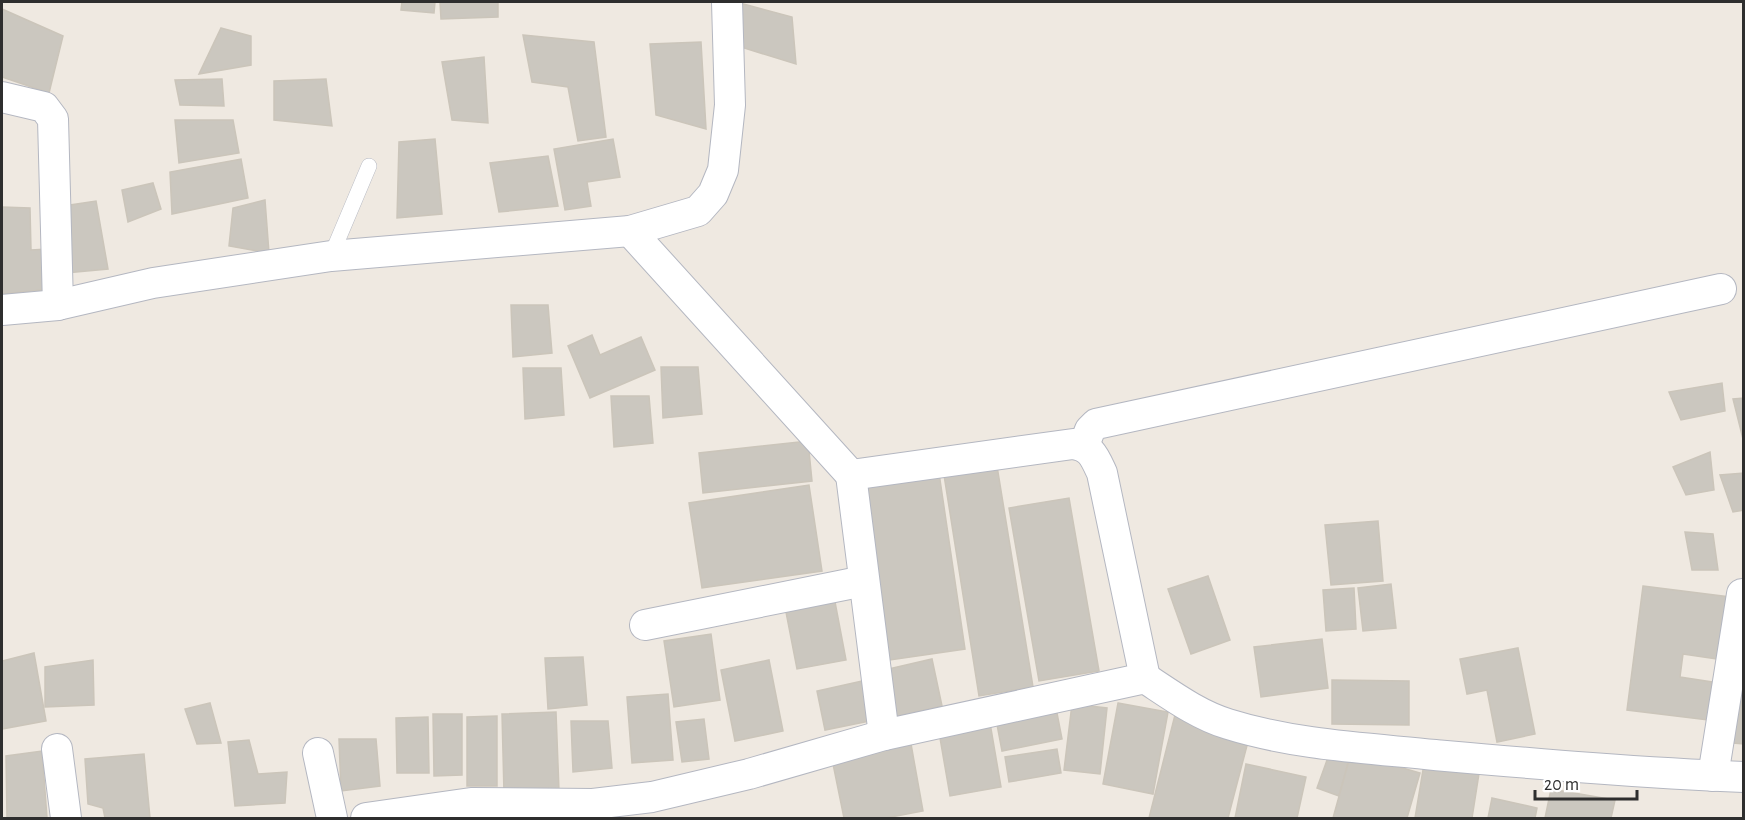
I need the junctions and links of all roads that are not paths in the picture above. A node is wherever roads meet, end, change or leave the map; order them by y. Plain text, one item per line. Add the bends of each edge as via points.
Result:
1 (727, 2) edge
2 (2, 97) edge
3 (369, 166) dead end
4 (630, 231) junction
5 (331, 255) junction
6 (1721, 289) dead end
7 (58, 305) junction
8 (2, 310) edge
9 (1084, 445) junction
10 (851, 475) junction
11 (864, 581) junction
12 (1742, 594) edge
13 (645, 625) dead end
14 (1145, 678) junction
15 (884, 735) junction
16 (57, 749) dead end
17 (318, 753) dead end
18 (1713, 776) junction
19 (1743, 777) edge
20 (654, 808) edge
21 (66, 819) edge
22 (332, 819) edge
23 (366, 819) edge

1 - 4 street via 730,105 723,170 713,194 698,211
2 - 7 street via 44,107 53,119
3 - 5 lane
4 - 5 street
4 - 10 street
5 - 7 street via 153,283
6 - 9 street via 1096,424
7 - 8 street
9 - 10 street
9 - 14 street via 1102,473
10 - 11 street
11 - 13 street
11 - 15 street
12 - 18 street
14 - 15 street
14 - 18 street via 1187,706 1226,724 1272,736 1337,746 1627,773
15 - 20 street via 749,774
16 - 21 street
17 - 22 street
18 - 19 street
20 - 23 street via 471,803

